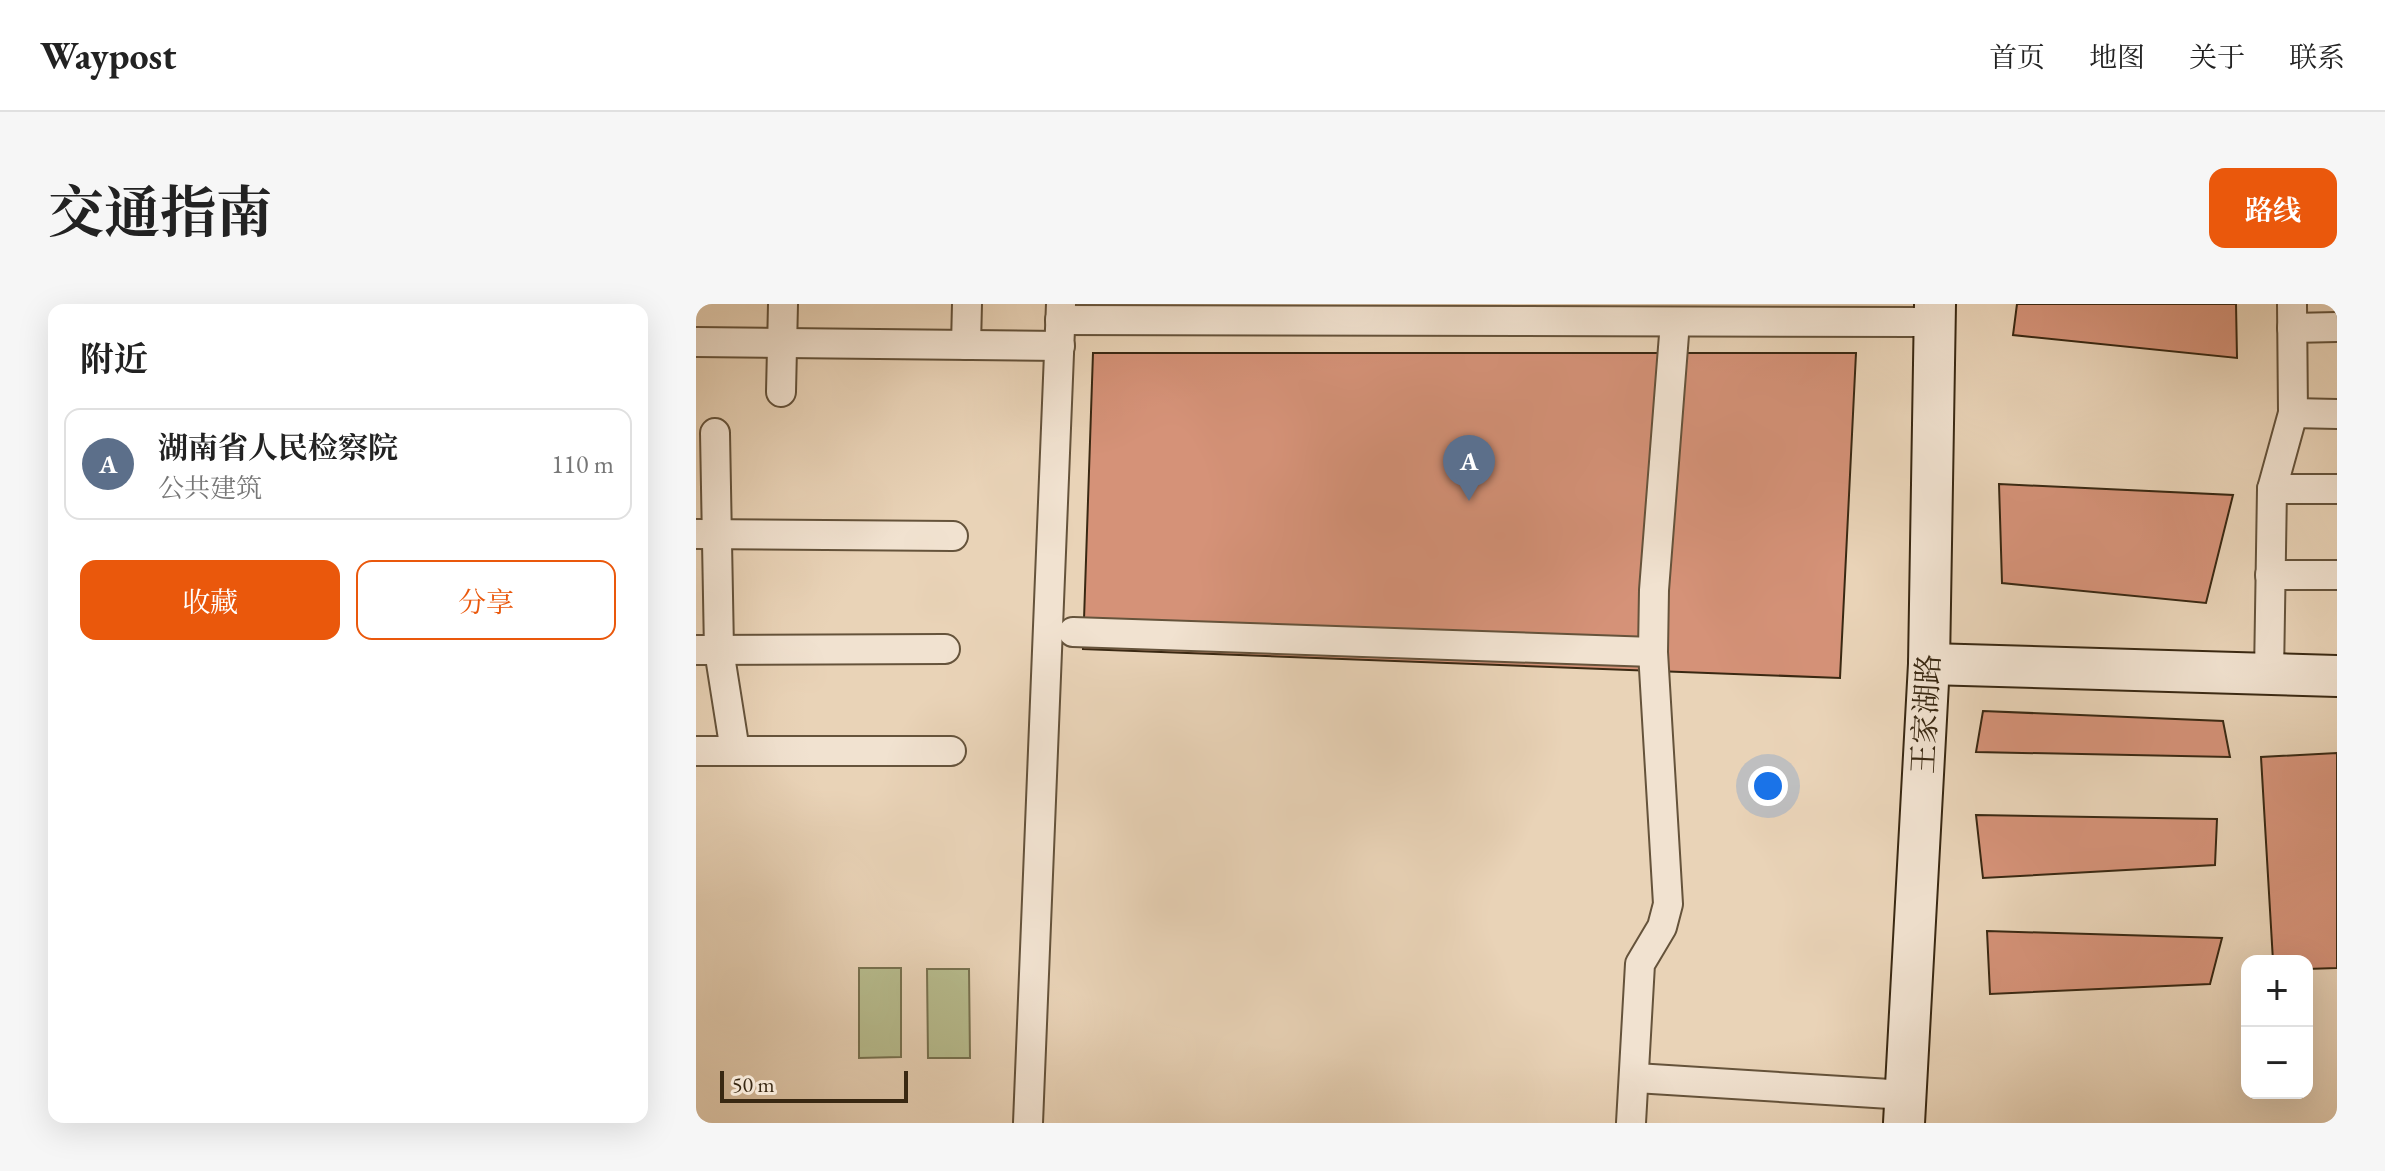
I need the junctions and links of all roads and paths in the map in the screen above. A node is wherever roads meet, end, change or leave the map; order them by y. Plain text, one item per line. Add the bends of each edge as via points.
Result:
1 (783, 304) edge
2 (967, 304) edge
3 (1926, 313) edge
4 (2292, 316) edge
5 (1675, 322) junction
6 (1060, 323) edge
7 (2337, 327) edge
8 (696, 342) edge
9 (782, 343) junction
10 (966, 345) junction
11 (781, 392) dead end
12 (2293, 413) junction
13 (2337, 414) edge
14 (715, 433) dead end
15 (2272, 489) junction
16 (2337, 489) edge
17 (706, 534) edge
18 (953, 536) dead end
19 (2270, 575) junction
20 (2337, 575) edge
21 (1073, 632) dead end
22 (945, 649) dead end
23 (708, 650) edge
24 (1653, 652) junction
25 (1929, 664) junction
26 (2269, 674) junction
27 (2337, 676) edge
28 (696, 751) edge
29 (735, 751) junction
30 (951, 751) dead end
31 (1636, 1078) junction
32 (1905, 1109) edge
33 (1028, 1123) edge
34 (1631, 1123) edge

1 - 9 street
2 - 10 street
3 - 5 street
3 - 25 street, 王家湖路
4 - 7 street
4 - 12 street
5 - 6 street
5 - 24 street
6 - 10 street
6 - 33 street
8 - 9 street
9 - 10 street
9 - 11 street
12 - 13 street
12 - 15 street
14 - 17 street
15 - 16 street
15 - 19 street
17 - 18 street
17 - 23 street
19 - 20 street
19 - 26 street
21 - 24 street
22 - 23 street
23 - 29 street
24 - 31 street via 1668,904 1662,927 1640,964
25 - 26 street
25 - 32 street, 王家湖路
26 - 27 street
28 - 29 street
29 - 30 street
31 - 32 street
31 - 34 street

